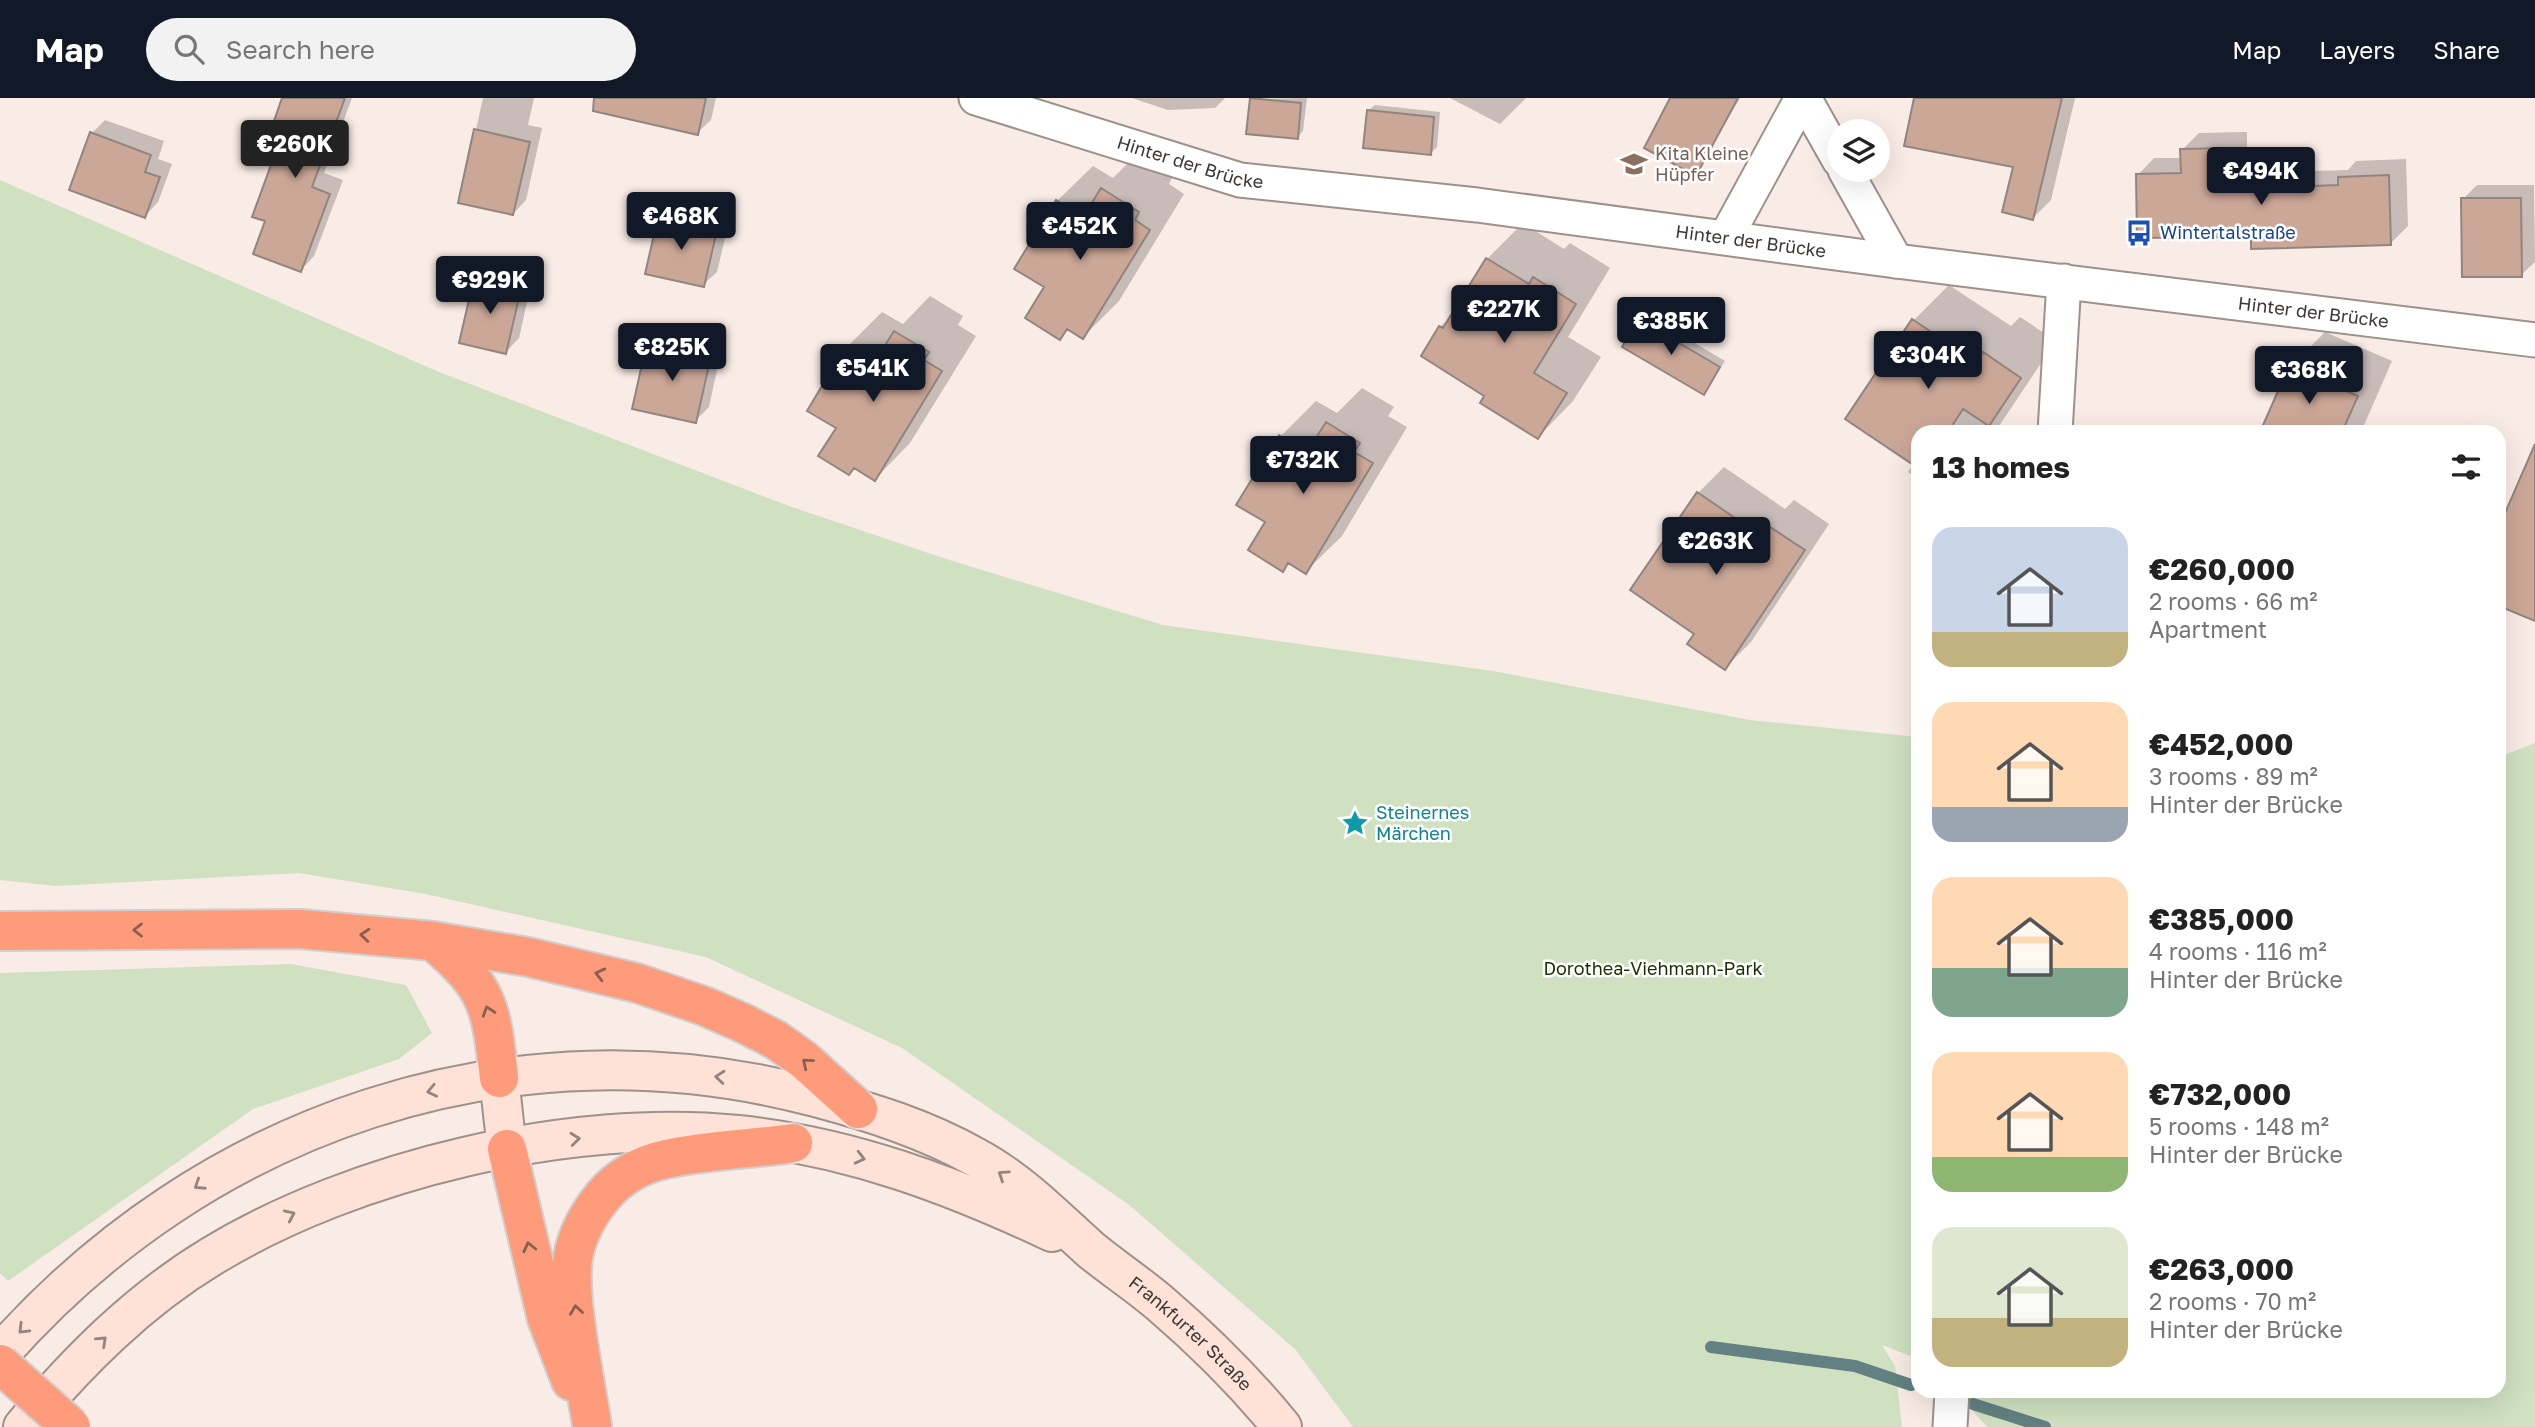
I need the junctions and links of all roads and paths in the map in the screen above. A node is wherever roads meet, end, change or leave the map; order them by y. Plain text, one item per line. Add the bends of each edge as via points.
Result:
1 (976, 98) edge
2 (1803, 98) edge
3 (1827, 139) edge
4 (1852, 182) edge
5 (1726, 237) junction
6 (1896, 261) junction
7 (2064, 281) junction
8 (2535, 340) edge
9 (2055, 425) edge
10 (0, 931) edge
11 (433, 941) junction
12 (499, 1078) junction
13 (858, 1109) junction
14 (793, 1143) junction
15 (507, 1149) junction
16 (1092, 1251) junction
17 (0, 1354) edge
18 (0, 1364) edge
19 (1952, 1398) edge
20 (23, 1427) edge
21 (71, 1427) edge
22 (592, 1427) edge
23 (1282, 1427) edge
24 (1950, 1427) edge

1 - 5 street, Hinter der Brücke via 1240,180
2 - 3 street
2 - 5 street
4 - 6 street
5 - 6 street, Hinter der Brücke
6 - 7 street, Hinter der Brücke
7 - 8 street, Hinter der Brücke
7 - 9 street
11 -> 10 highway via 300,929
12 -> 11 highway via 491,1015 479,987 466,968
13 -> 11 highway via 776,1040 705,1006 637,983
13 -> 12 main road via 734,1078 652,1071
12 - 15 main road
12 -> 17 main road via 368,1108 257,1152 164,1209 91,1265
16 -> 13 main road via 1051,1211 978,1158 914,1128
15 -> 14 main road via 656,1132 740,1135
14 -> 16 main road via 939,1182
22 -> 14 highway via 571,1280 580,1230 593,1208 609,1188 646,1165
20 -> 15 main road via 103,1340 181,1276 233,1243 293,1213 360,1188
22 -> 15 highway via 547,1319
16 - 23 main road, Frankfurter Straße via 1205,1344
18 - 21 highway, bridge
19 - 24 street

